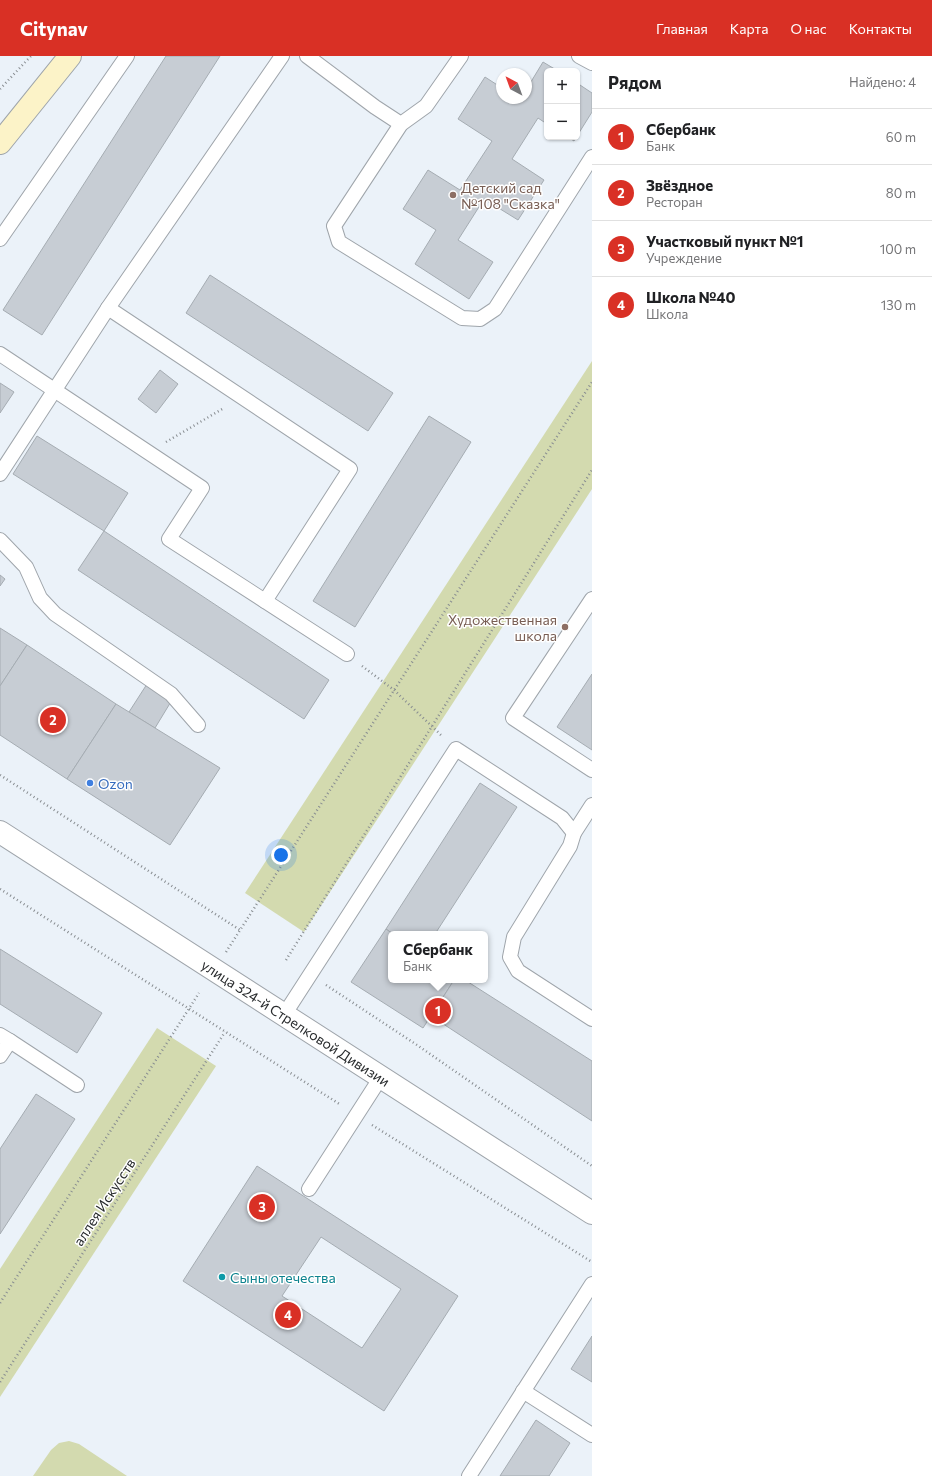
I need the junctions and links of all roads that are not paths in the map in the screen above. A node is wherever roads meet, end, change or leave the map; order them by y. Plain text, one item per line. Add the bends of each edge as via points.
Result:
1 (70, 56) edge
2 (127, 56) edge
3 (282, 56) edge
4 (307, 56) edge
5 (461, 56) edge
6 (579, 56) edge
7 (592, 63) edge
8 (401, 124) junction
9 (0, 143) edge
10 (592, 156) edge
11 (0, 239) edge
12 (108, 308) junction
13 (0, 354) edge
14 (54, 390) junction
15 (0, 474) edge
16 (0, 540) edge
17 (592, 599) edge
18 (265, 601) junction
19 (347, 654) road end
20 (198, 725) dead end
21 (592, 770) edge
22 (592, 805) edge
23 (0, 832) edge
24 (574, 833) junction
25 (284, 1015) junction
26 (592, 1018) edge
27 (5, 1038) edge
28 (0, 1056) edge
29 (381, 1077) junction
30 (77, 1085) dead end
31 (310, 1189) dead end
32 (592, 1213) edge
33 (592, 1284) edge
34 (523, 1391) junction
35 (592, 1435) edge
36 (469, 1476) edge

1 - 9 main road
2 - 11 lane
3 - 12 lane
4 - 8 lane
5 - 8 lane via 426,106
6 - 7 lane
8 - 10 lane via 334,226 339,242 462,318 480,319 495,309
12 - 14 lane
12 - 18 lane via 350,469
13 - 14 lane
14 - 15 lane
14 - 18 lane via 202,488 169,539
16 - 20 lane via 26,567 40,598 54,614 171,694
17 - 21 lane via 513,718
18 - 19 lane
22 - 24 lane
23 - 25 street, улица 324-й Стрелковой Дивизии
24 - 25 lane via 562,818 456,749
24 - 26 lane via 570,846 514,938 510,957 518,971
25 - 29 street, улица 324-й Стрелковой Дивизии
27 - 28 lane
27 - 30 lane
29 - 31 lane
29 - 32 street, улица 324-й Стрелковой Дивизии
33 - 34 lane
34 - 35 lane
34 - 36 lane

